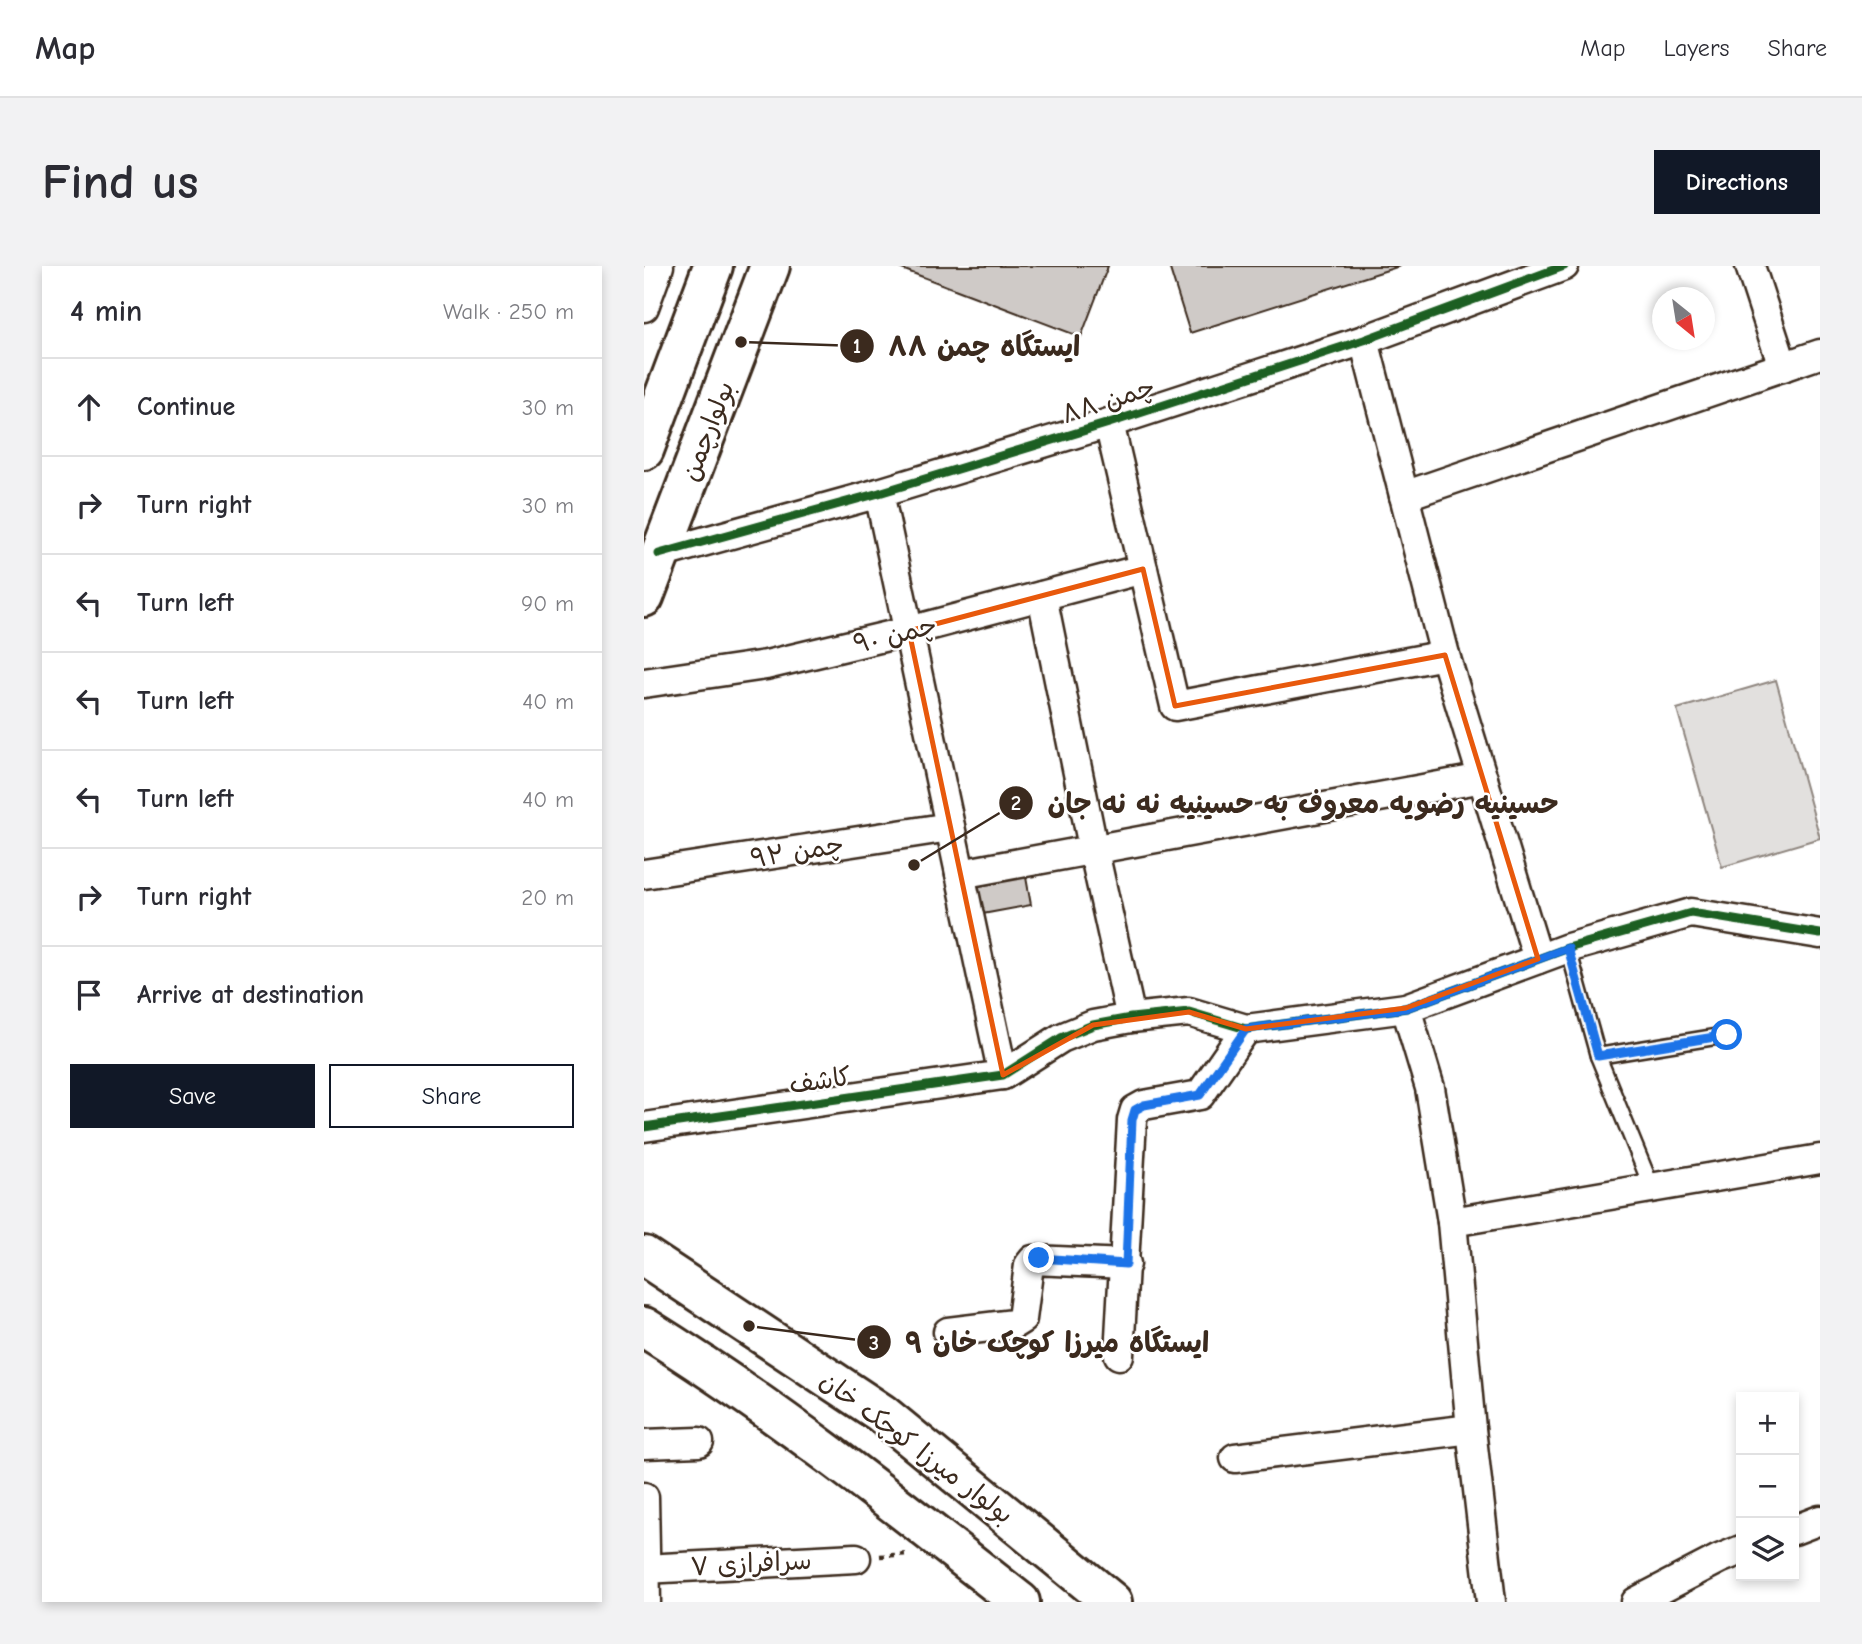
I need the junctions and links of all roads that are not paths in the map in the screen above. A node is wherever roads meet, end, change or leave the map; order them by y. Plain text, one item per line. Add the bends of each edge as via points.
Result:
1 (659, 266) edge
2 (713, 266) edge
3 (770, 266) edge
4 (1564, 266) edge
5 (1750, 266) edge
6 (644, 307) edge
7 (1364, 340) junction
8 (1820, 354) edge
9 (1783, 367) junction
10 (1109, 423) junction
11 (644, 450) edge
12 (879, 493) junction
13 (1404, 496) junction
14 (659, 554) junction
15 (1143, 569) junction
16 (1042, 596) junction
17 (644, 597) edge
18 (909, 631) junction
19 (1445, 654) junction
20 (644, 683) edge
21 (1483, 778) junction
22 (950, 827) junction
23 (1093, 848) junction
24 (644, 874) edge
25 (960, 874) junction
26 (1820, 934) edge
27 (1568, 948) junction
28 (1538, 959) junction
29 (1406, 1008) junction
30 (1131, 1018) junction
31 (1246, 1029) junction
32 (1727, 1035) dead end
33 (1598, 1056) junction
34 (1003, 1075) junction
35 (644, 1127) edge
36 (1820, 1159) edge
37 (1652, 1188) junction
38 (1452, 1222) junction
39 (644, 1256) edge
40 (1126, 1264) junction
41 (644, 1327) edge
42 (948, 1332) dead end
43 (1119, 1355) dead end
44 (1471, 1429) junction
45 (699, 1442) dead end
46 (644, 1444) edge
47 (1235, 1458) dead end
48 (644, 1497) edge
49 (1820, 1520) edge
50 (1799, 1528) edge
51 (1736, 1552) edge
52 (856, 1558) dead end
53 (645, 1569) edge
54 (1102, 1599) edge
55 (646, 1602) edge
56 (1020, 1602) edge
57 (1491, 1602) edge
58 (1636, 1602) edge

1 - 6 street
2 - 11 main road, بولوارچمن
3 - 14 main road, بولوارچمن
4 - 7 street, چمن ۸۸
5 - 9 street
7 - 10 street, چمن ۸۸
7 - 13 street
8 - 9 street
9 - 13 street
10 - 12 street, چمن ۸۸
10 - 15 street
12 - 14 street, چمن ۸۸
12 - 18 street
13 - 19 street
14 - 17 main road, بولوارچمن
15 - 16 street, چمن ۹۰
15 - 19 street via 1175,706
16 - 18 street, چمن ۹۰
16 - 23 street
18 - 20 street, چمن ۹۰ via 766,666
18 - 22 street
19 - 21 street
21 - 23 street
21 - 28 street
22 - 24 street, چمن ۹۲
22 - 25 street
23 - 25 street
23 - 30 street
25 - 34 street
26 - 27 street via 1690,913
27 - 28 street
27 - 33 lane
28 - 29 street
29 - 31 street
29 - 38 street via 1430,1088
30 - 31 street via 1189,1012
30 - 34 street via 1093,1025 1062,1038
31 - 40 street via 1200,1095 1135,1110
32 - 33 lane
33 - 37 lane
34 - 35 street, کاشف
36 - 37 street
37 - 38 street
38 - 44 street
39 - 54 main road, بولوار میرزا کوچک خان via 881,1413
40 - 42 street via 1032,1260 1021,1319 1014,1324
40 - 43 street
41 - 56 main road via 842,1461
44 - 47 street
44 - 57 street
45 - 46 street
48 - 53 street
49 - 50 street
51 - 58 street
52 - 53 street, سرافرازی ۷
53 - 55 street

